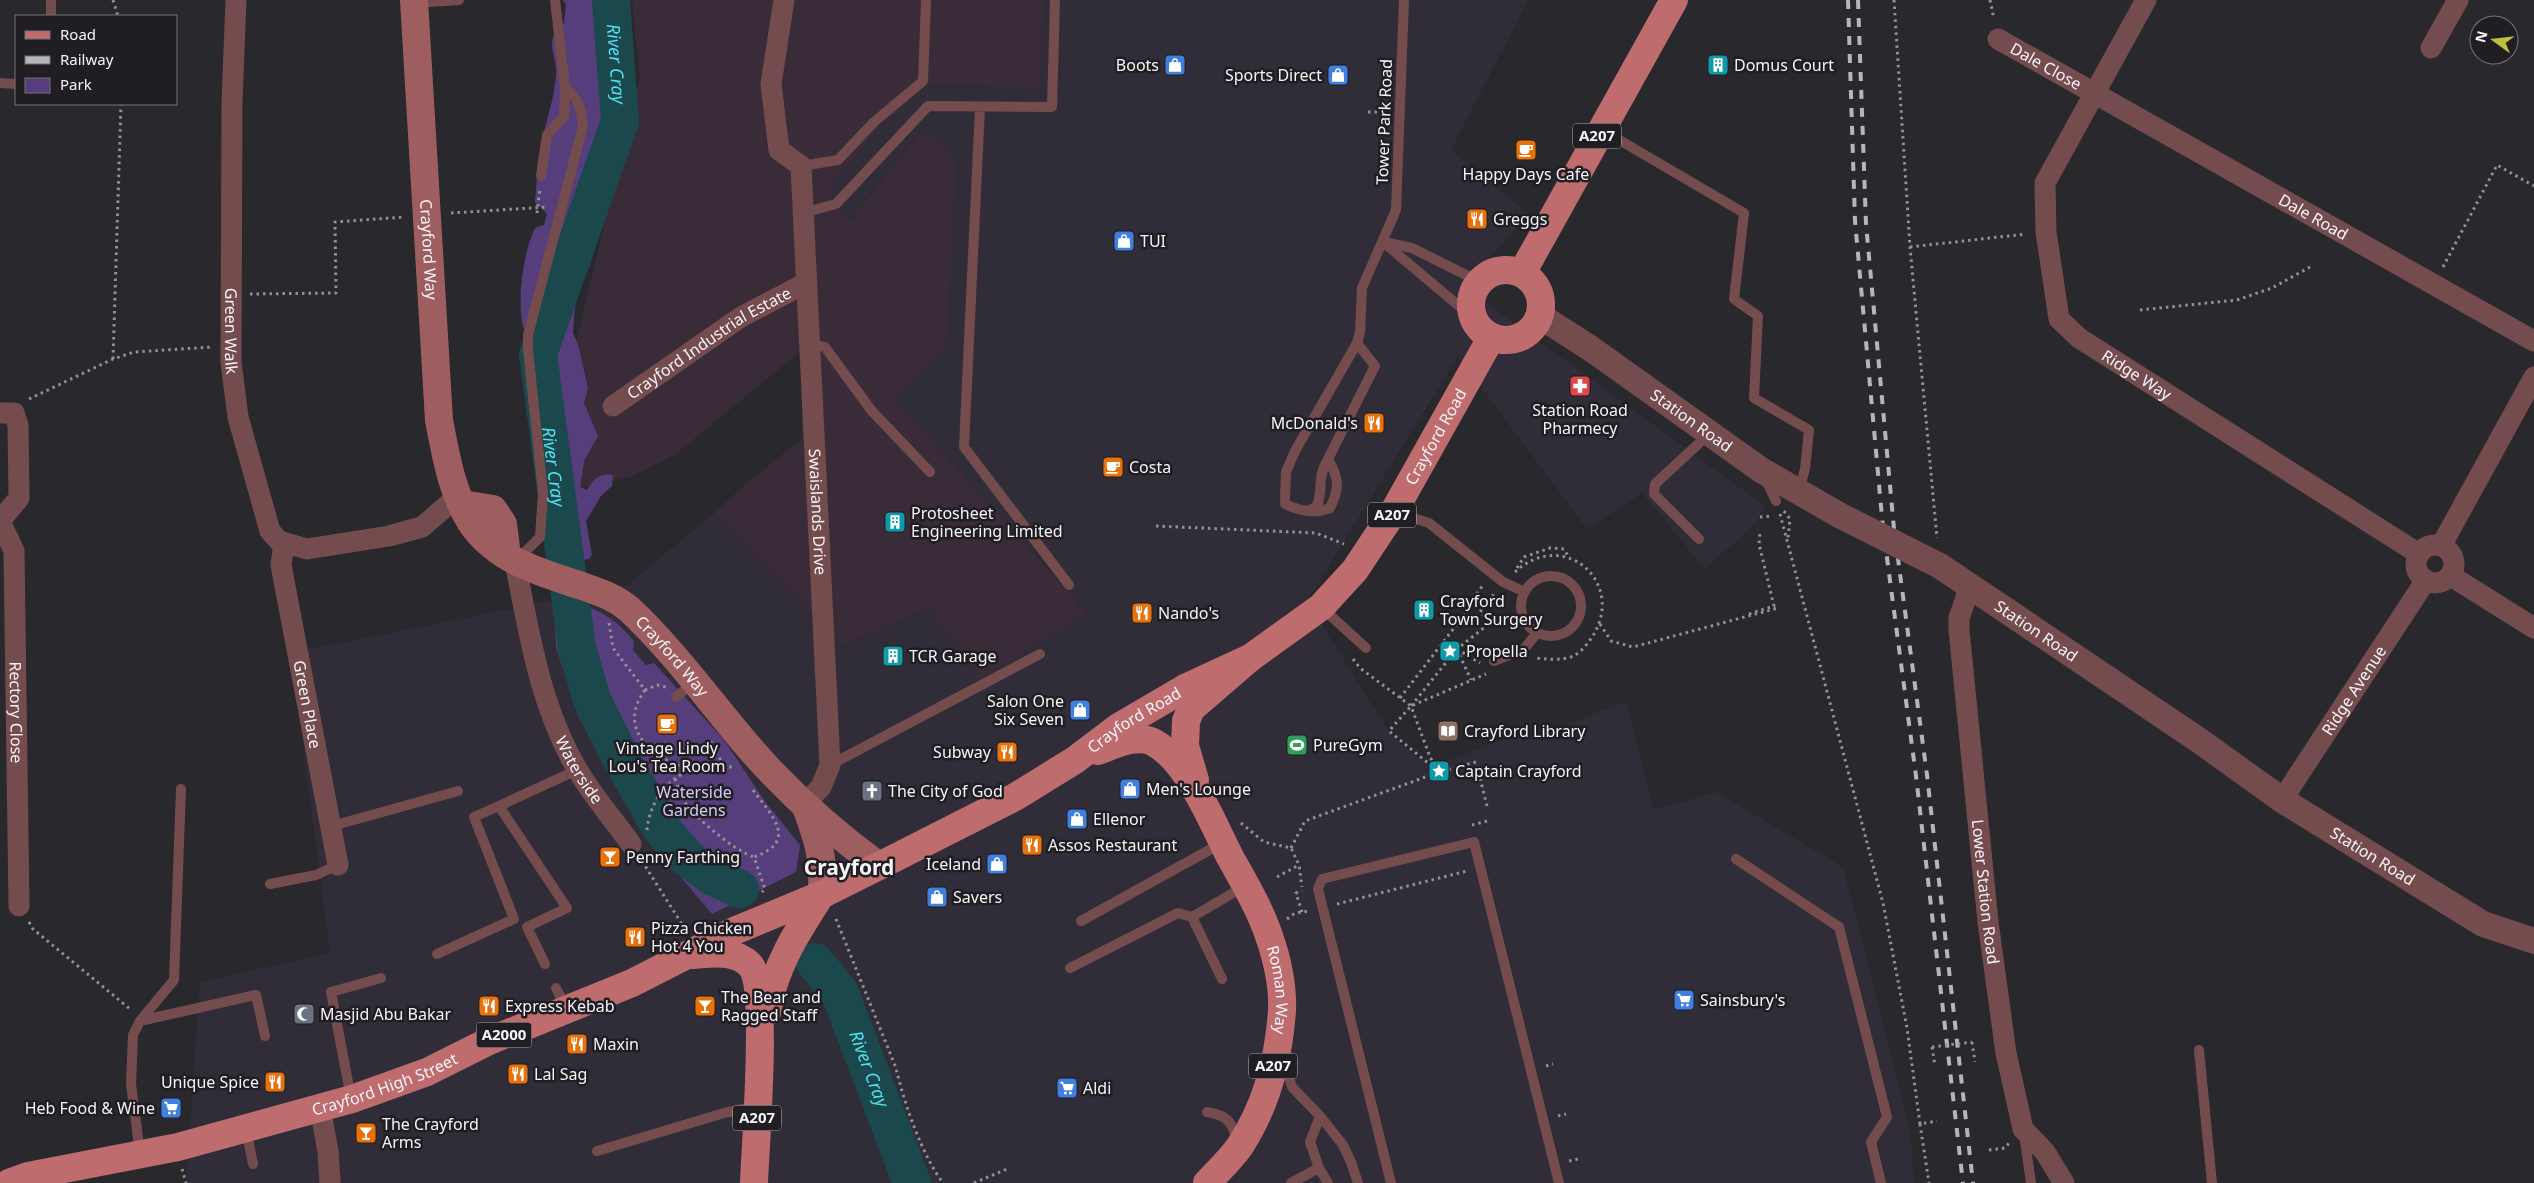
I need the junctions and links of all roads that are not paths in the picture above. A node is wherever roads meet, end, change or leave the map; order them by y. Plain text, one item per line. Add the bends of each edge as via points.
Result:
1 (51, 0) edge
2 (236, 0) edge
3 (459, 0) edge
4 (555, 0) edge
5 (784, 0) edge
6 (926, 0) edge
7 (1055, 0) edge
8 (1404, 0) edge
9 (1674, 0) edge
10 (2146, 0) edge
11 (2458, 0) edge
12 (414, 1) edge
13 (51, 15) edge
14 (1998, 39) dead end
15 (2431, 48) dead end
16 (0, 83) edge
17 (15, 84) edge
18 (565, 88) junction
19 (2093, 94) junction
20 (980, 107) junction
21 (1600, 129) junction
22 (800, 166) junction
23 (541, 176) road end
24 (803, 213) junction
25 (1383, 242) junction
26 (1522, 273) junction
27 (1484, 278) junction
28 (806, 283) junction
29 (1540, 316) junction
30 (1472, 317) junction
31 (1491, 338) junction
32 (2534, 341) edge
33 (808, 343) junction
34 (1357, 343) junction
35 (2534, 377) edge
36 (614, 406) dead end
37 (0, 413) edge
38 (1710, 434) junction
39 (1328, 459) junction
40 (930, 472) dead end
41 (1788, 496) junction
42 (460, 500) junction
43 (1307, 511) junction
44 (1394, 511) junction
45 (1699, 538) dead end
46 (284, 543) junction
47 (2441, 546) junction
48 (2419, 554) junction
49 (511, 559) junction
50 (2451, 576) junction
51 (2426, 580) junction
52 (1069, 585) dead end
53 (1970, 586) junction
54 (1525, 592) junction
55 (1321, 607) junction
56 (2534, 628) edge
57 (1537, 633) junction
58 (1366, 648) dead end
59 (1040, 654) dead end
60 (1250, 658) junction
61 (1494, 661) dead end
62 (1186, 721) joint
63 (1152, 742) joint
64 (1075, 760) junction
65 (830, 765) junction
66 (577, 770) junction
67 (181, 789) dead end
68 (458, 791) dead end
69 (1199, 795) junction
70 (2282, 800) junction
71 (805, 804) junction
72 (499, 806) junction
73 (332, 826) junction
74 (638, 840) road end
75 (1222, 842) junction
76 (1736, 859) dead end
77 (338, 865) joint
78 (879, 866) junction
79 (270, 884) dead end
80 (1246, 886) junction
81 (821, 895) junction
82 (20, 906) dead end
83 (1192, 917) junction
84 (1081, 920) dead end
85 (2534, 941) edge
86 (437, 954) dead end
87 (685, 956) junction
88 (545, 964) dead end
89 (1070, 968) dead end
90 (381, 978) dead end
91 (1222, 979) dead end
92 (140, 1021) junction
93 (265, 1036) dead end
94 (1278, 1043) junction
95 (2199, 1050) dead end
96 (760, 1053) junction
97 (352, 1099) junction
98 (757, 1106) junction
99 (320, 1108) junction
100 (1207, 1112) dead end
101 (1320, 1116) junction
102 (246, 1128) junction
103 (2023, 1128) junction
104 (1239, 1147) junction
105 (596, 1151) dead end
106 (140, 1154) junction
107 (253, 1164) dead end
108 (1319, 1168) junction
109 (10, 1183) edge
110 (330, 1183) edge
111 (754, 1183) edge
112 (1207, 1183) edge
113 (1291, 1183) edge
114 (1328, 1183) edge
115 (1358, 1183) edge
116 (1392, 1183) edge
117 (1558, 1183) edge
118 (1881, 1183) edge
119 (2031, 1183) edge
120 (2064, 1183) edge
121 (2212, 1183) edge

1 - 13 lane
2 - 46 street, Green Walk via 232,60 231,362 238,417 270,531
3 - 12 lane
4 - 18 lane
5 - 22 street via 771,84 779,150
6 - 22 lane via 923,81 874,122 838,160
7 - 20 lane via 1052,107
8 - 25 lane, Tower Park Road via 1396,210
9 - 21 main road, A207
10 - 19 street, Ridge Way
11 - 15 street
12 - 42 main road, Crayford Way via 439,420 449,469
14 - 19 street, Dale Close
16 - 17 lane
18 - 23 lane via 564,116 547,135
18 - 49 lane via 575,95 583,126 528,335 543,493 540,537
19 - 32 street, Dale Road
19 - 48 street, Ridge Way via 2045,183 2046,232 2059,319 2079,338
20 - 24 lane via 928,106 836,204
20 - 52 lane via 964,447
21 - 26 main road, A207
21 - 41 lane via 1744,213 1734,300 1758,316 1754,398 1810,430 1805,469
22 - 24 street, Swaislands Drive
24 - 28 street, Swaislands Drive
25 - 27 lane via 1412,248 1468,276
25 - 30 lane
25 - 34 lane, Tower Park Road via 1362,288
26 - 27 main road via 1496,271
26 - 29 main road via 1539,292
27 - 30 main road via 1474,289 1470,302
28 - 33 street, Swaislands Drive
28 - 36 street, Crayford Industrial Estate via 741,317
29 - 31 main road via 1532,329 1520,338 1506,341
29 - 38 street, Station Road
30 - 31 main road
31 - 44 main road, Crayford Road / A207
33 - 40 lane via 825,347 871,410
33 - 65 street, Swaislands Drive
34 - 39 lane via 1376,366
34 - 43 lane via 1286,472 1285,502 1298,511
35 - 47 street
37 - 82 street, Rectory Close via 14,413 18,425 19,498 0,521 14,551
38 - 41 street, Station Road via 1761,470
38 - 45 lane via 1655,484 1654,494
39 - 43 lane via 1320,476 1321,497 1317,506
39 - 43 lane via 1337,475 1336,496 1330,508
41 - 53 street, Station Road, bridge via 1840,515 1940,566
42 - 46 street via 422,527 389,536 310,548
42 - 49 main road, Crayford Way via 474,527
44 - 54 lane via 1429,523 1504,582
44 - 55 main road, Crayford Road / A207 via 1355,570
46 - 73 street, Green Place via 281,565
47 - 48 street via 2429,546
47 - 50 street via 2451,555
48 - 51 street via 2417,571
49 - 66 street, Waterside via 545,700
49 - 71 main road, Crayford Way via 608,595 628,609 686,689
50 - 51 street via 2436,583
50 - 56 street
51 - 70 street, Ridge Avenue
53 - 70 street, Station Road
53 - 103 street, Lower Station Road via 1959,618 1961,649 1988,922 2006,1053
54 - 57 lane via 1522,601 1524,619
54 - 57 lane via 1539,579 1557,577 1573,586 1581,602 1578,621 1572,628 1555,636
55 - 58 lane
55 - 60 main road, Crayford Road / A207
57 - 61 lane via 1524,649
59 - 65 lane
60 - 62 main road, Crayford Road / A207 via 1192,709
60 - 64 main road, Crayford Road / A207 via 1177,692 1120,726
62 - 69 main road, Roman Way / A207 via 1185,746
63 - 64 main road, Crayford Road / A207 via 1122,742
63 - 69 main road, Roman Way / A207 via 1166,752
64 - 78 main road, Crayford Road / A207 via 1014,797
65 - 71 street, Swaislands Drive via 821,787
66 - 72 lane
66 - 74 street, Waterside
67 - 92 lane via 174,980
68 - 73 lane
69 - 75 main road, Roman Way / A207
70 - 85 street, Station Road via 2483,924
71 - 78 main road, Crayford Way via 841,838
71 - 81 main road, Crayford Way via 822,858 824,878
72 - 86 lane via 474,817 514,919
72 - 88 lane via 567,908 527,927
73 - 77 street, Green Place
75 - 80 main road, Roman Way / A207
75 - 84 lane
76 - 118 lane via 1839,927 1887,1117 1871,1142
77 - 79 lane via 316,875
78 - 81 main road, Crayford Road / A207
80 - 83 lane
80 - 94 main road, Roman Way / A207 via 1278,963 1282,1008
81 - 87 main road, Crayford High Street via 734,931
81 - 96 main road, A207 via 792,941 771,987
83 - 89 lane via 1178,913
83 - 91 lane
87 - 96 main road, A207 via 723,953 740,958 750,966 758,986
87 - 97 main road, Crayford High Street / A2000 via 632,983 561,998 489,1041 426,1072
90 - 97 lane via 331,992
92 - 93 lane via 256,995
92 - 106 lane via 133,1035 131,1084
94 - 101 lane via 1292,1087
94 - 104 main road, Roman Way / A207 via 1259,1111
95 - 121 lane
96 - 98 main road, A207
97 - 99 main road, Crayford High Street / A2000
98 - 105 lane
98 - 111 main road, A207
99 - 102 main road, Crayford High Street / A2000
99 - 110 street
100 - 104 lane via 1222,1115 1234,1127
101 - 108 lane via 1310,1142
101 - 115 lane via 1343,1146
102 - 106 main road, Crayford High Street / A2000
102 - 107 lane
103 - 119 lane
103 - 120 street, Lower Station Road via 2045,1152
104 - 112 main road, Roman Way / A207
106 - 109 main road, Crayford High Street / A2000 via 28,1176
108 - 113 lane
108 - 114 lane
116 - 117 lane via 1318,889 1322,879 1474,842

